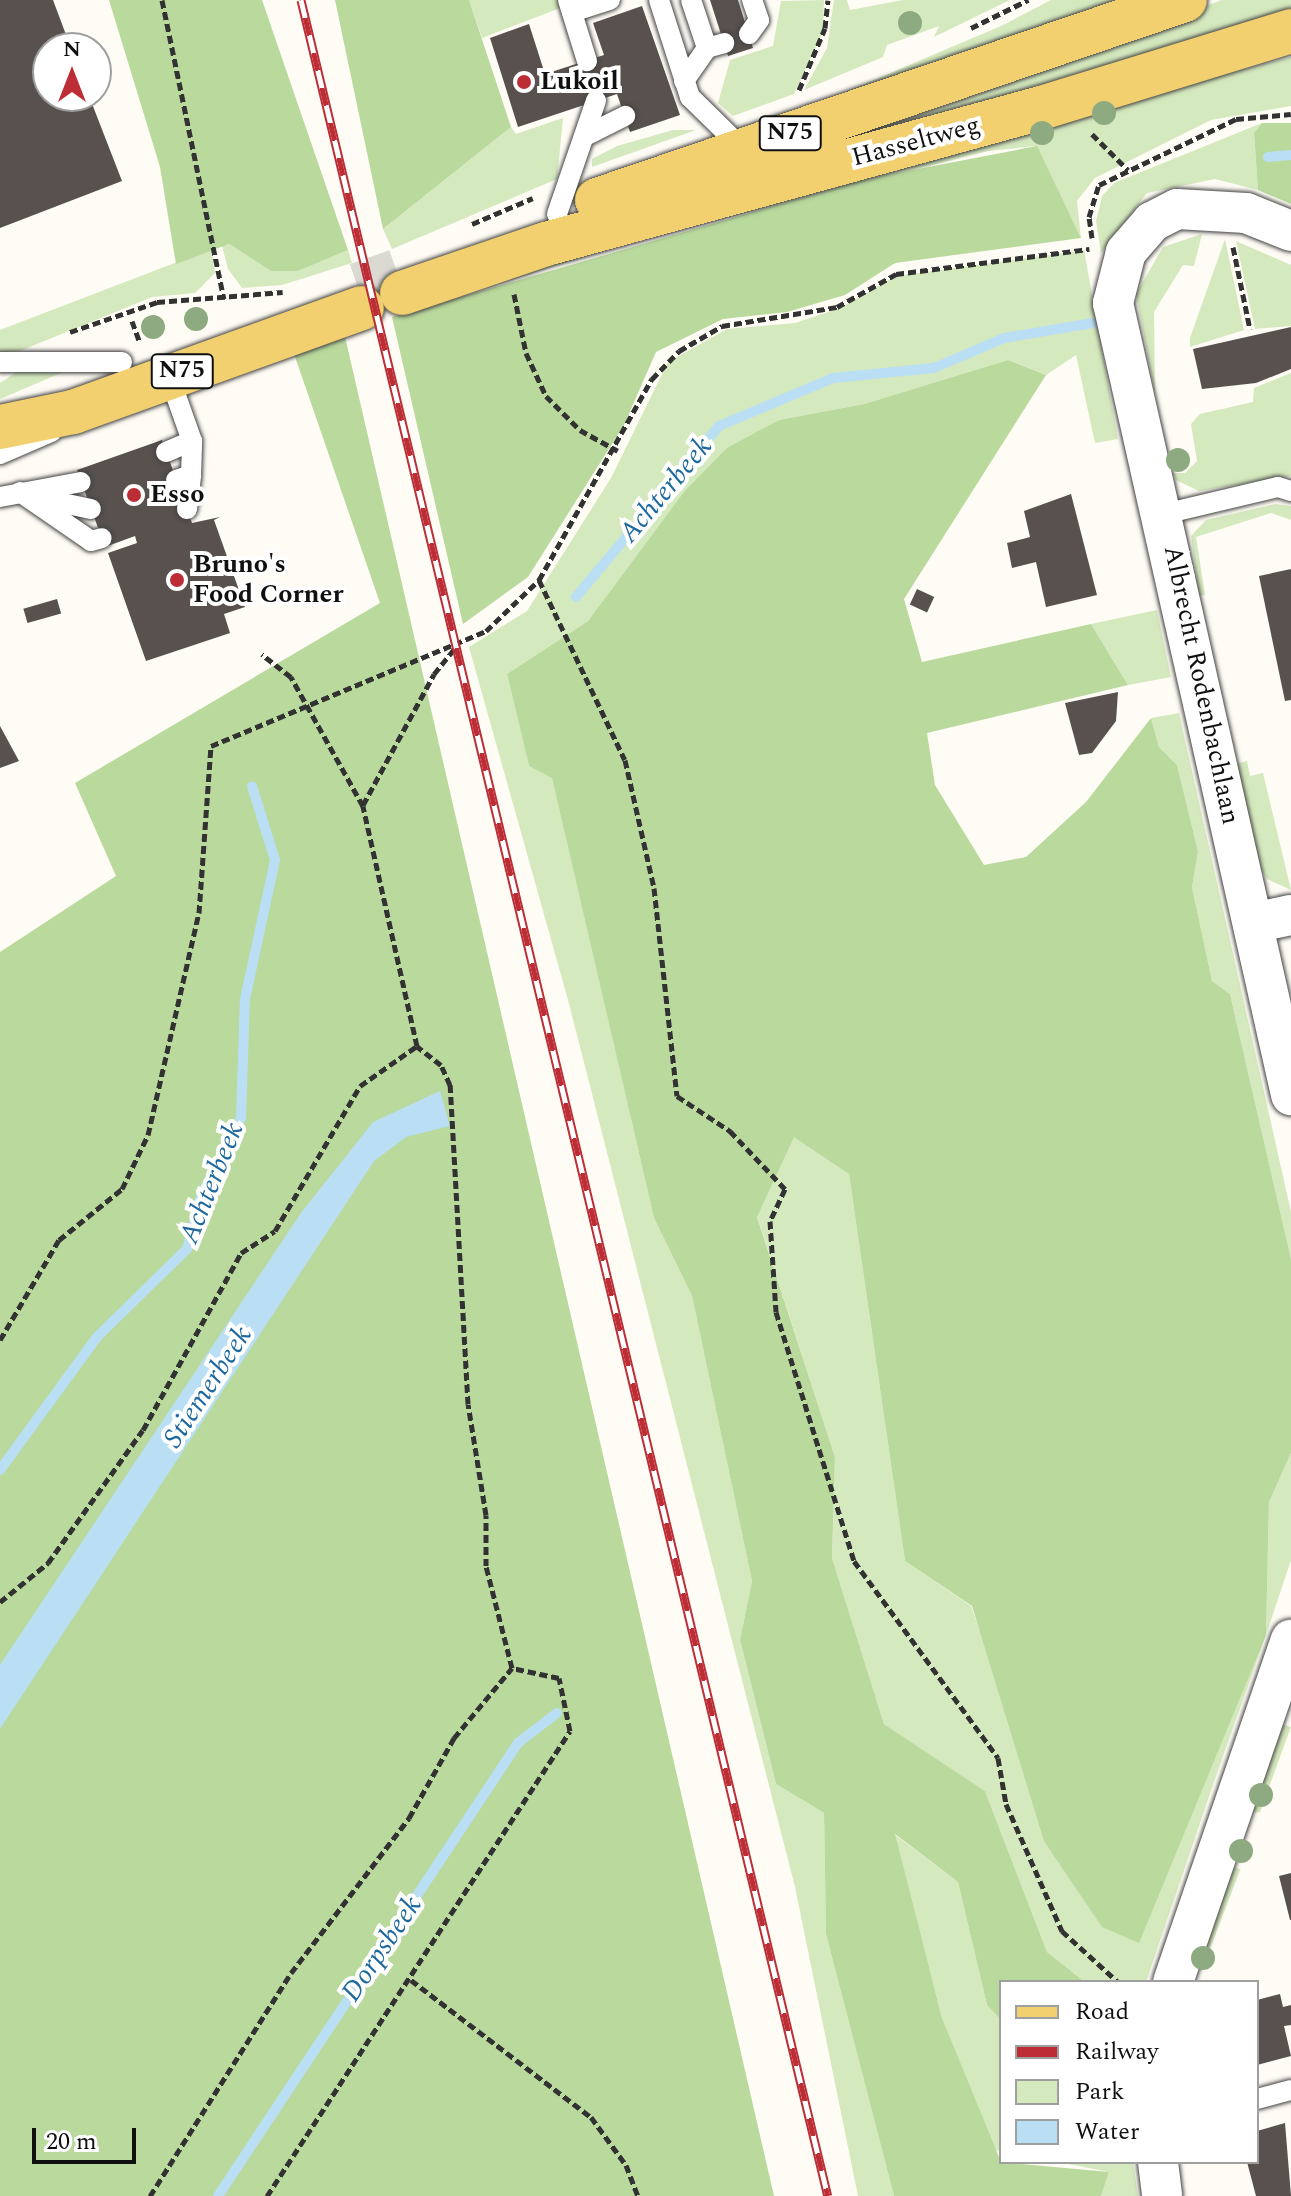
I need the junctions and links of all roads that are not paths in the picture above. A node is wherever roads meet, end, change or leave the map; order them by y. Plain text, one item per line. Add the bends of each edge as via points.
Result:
1 (610, 0) edge
2 (691, 0) edge
3 (752, 0) edge
4 (1185, 0) edge
5 (570, 6) edge
6 (657, 11) edge
7 (1291, 31) edge
8 (749, 34) dead end
9 (589, 46) dead end
10 (679, 84) junction
11 (596, 101) dead end
12 (625, 116) dead end
13 (585, 136) junction
14 (743, 149) junction
15 (557, 214) junction
16 (1291, 231) edge
17 (380, 289) junction
18 (141, 351) junction
19 (0, 362) edge
20 (0, 406) edge
21 (73, 412) junction
22 (0, 427) edge
23 (192, 441) junction
24 (166, 452) dead end
25 (0, 454) edge
26 (81, 482) dead end
27 (1291, 491) edge
28 (10, 495) edge
29 (91, 509) dead end
30 (187, 509) dead end
31 (1164, 514) junction
32 (102, 538) dead end
33 (1272, 919) edge
34 (1291, 1095) edge
35 (1291, 1640) edge
36 (1174, 1980) edge
37 (1291, 2090) edge
38 (1259, 2098) edge
39 (1158, 2164) edge
40 (1162, 2196) edge

1 - 5 lane
2 - 10 lane via 716,46
3 - 8 lane via 759,20
4 - 14 main road, Hasseltweg / N75
5 - 9 lane
6 - 10 lane
7 - 17 main road, Hasseltweg / N75 via 1041,108
10 - 14 lane
11 - 13 lane
12 - 13 lane
13 - 15 lane
14 - 15 main road, Hasseltweg / N75
15 - 17 main road, Hasseltweg / N75
16 - 31 street, Albrecht Rodenbachlaan via 1246,213 1177,209 1152,222 1105,262
17 - 18 main road, Hasseltweg / N75
18 - 19 lane, Hasseltweg
18 - 20 main road, Hasseltweg / N75
18 - 21 main road, Hasseltweg / N75
18 - 23 lane
21 - 22 main road, Hasseltweg / N75
21 - 25 lane, Hasseltweg via 46,437
23 - 24 lane
23 - 30 lane via 184,477
26 - 28 lane
27 - 31 lane via 1278,487
28 - 29 lane
28 - 32 lane via 91,541
31 - 33 street, Albrecht Rodenbachlaan
33 - 34 street, Albrecht Rodenbachlaan
35 - 36 street
37 - 38 lane
39 - 40 street

